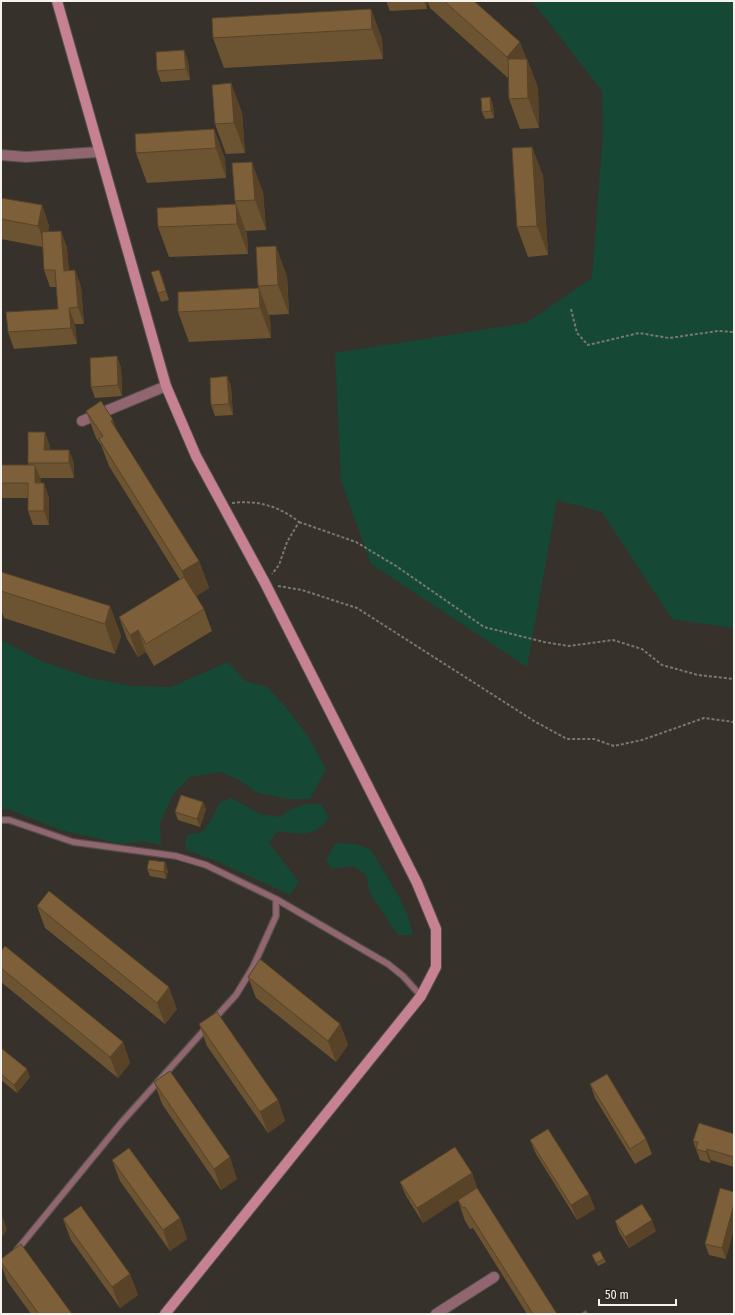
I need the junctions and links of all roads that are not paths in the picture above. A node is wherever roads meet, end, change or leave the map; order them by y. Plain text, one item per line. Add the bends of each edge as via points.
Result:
1 (57, 1) edge
2 (98, 152) junction
3 (1, 155) edge
4 (166, 386) junction
5 (82, 421) dead end
6 (1, 820) edge
7 (276, 899) junction
8 (421, 996) junction
9 (11, 1256) edge
10 (494, 1277) dead end
11 (165, 1314) edge
12 (436, 1314) edge

1 - 2 street
2 - 3 street via 26,157
2 - 4 street
4 - 5 street
4 - 8 street via 196,456 265,584 417,883 436,929 436,967
6 - 7 lane via 9,820 73,842 176,856 206,864
7 - 8 lane via 388,964 404,976
7 - 9 lane via 276,916 253,967 236,996 121,1123
8 - 11 street
10 - 12 street

